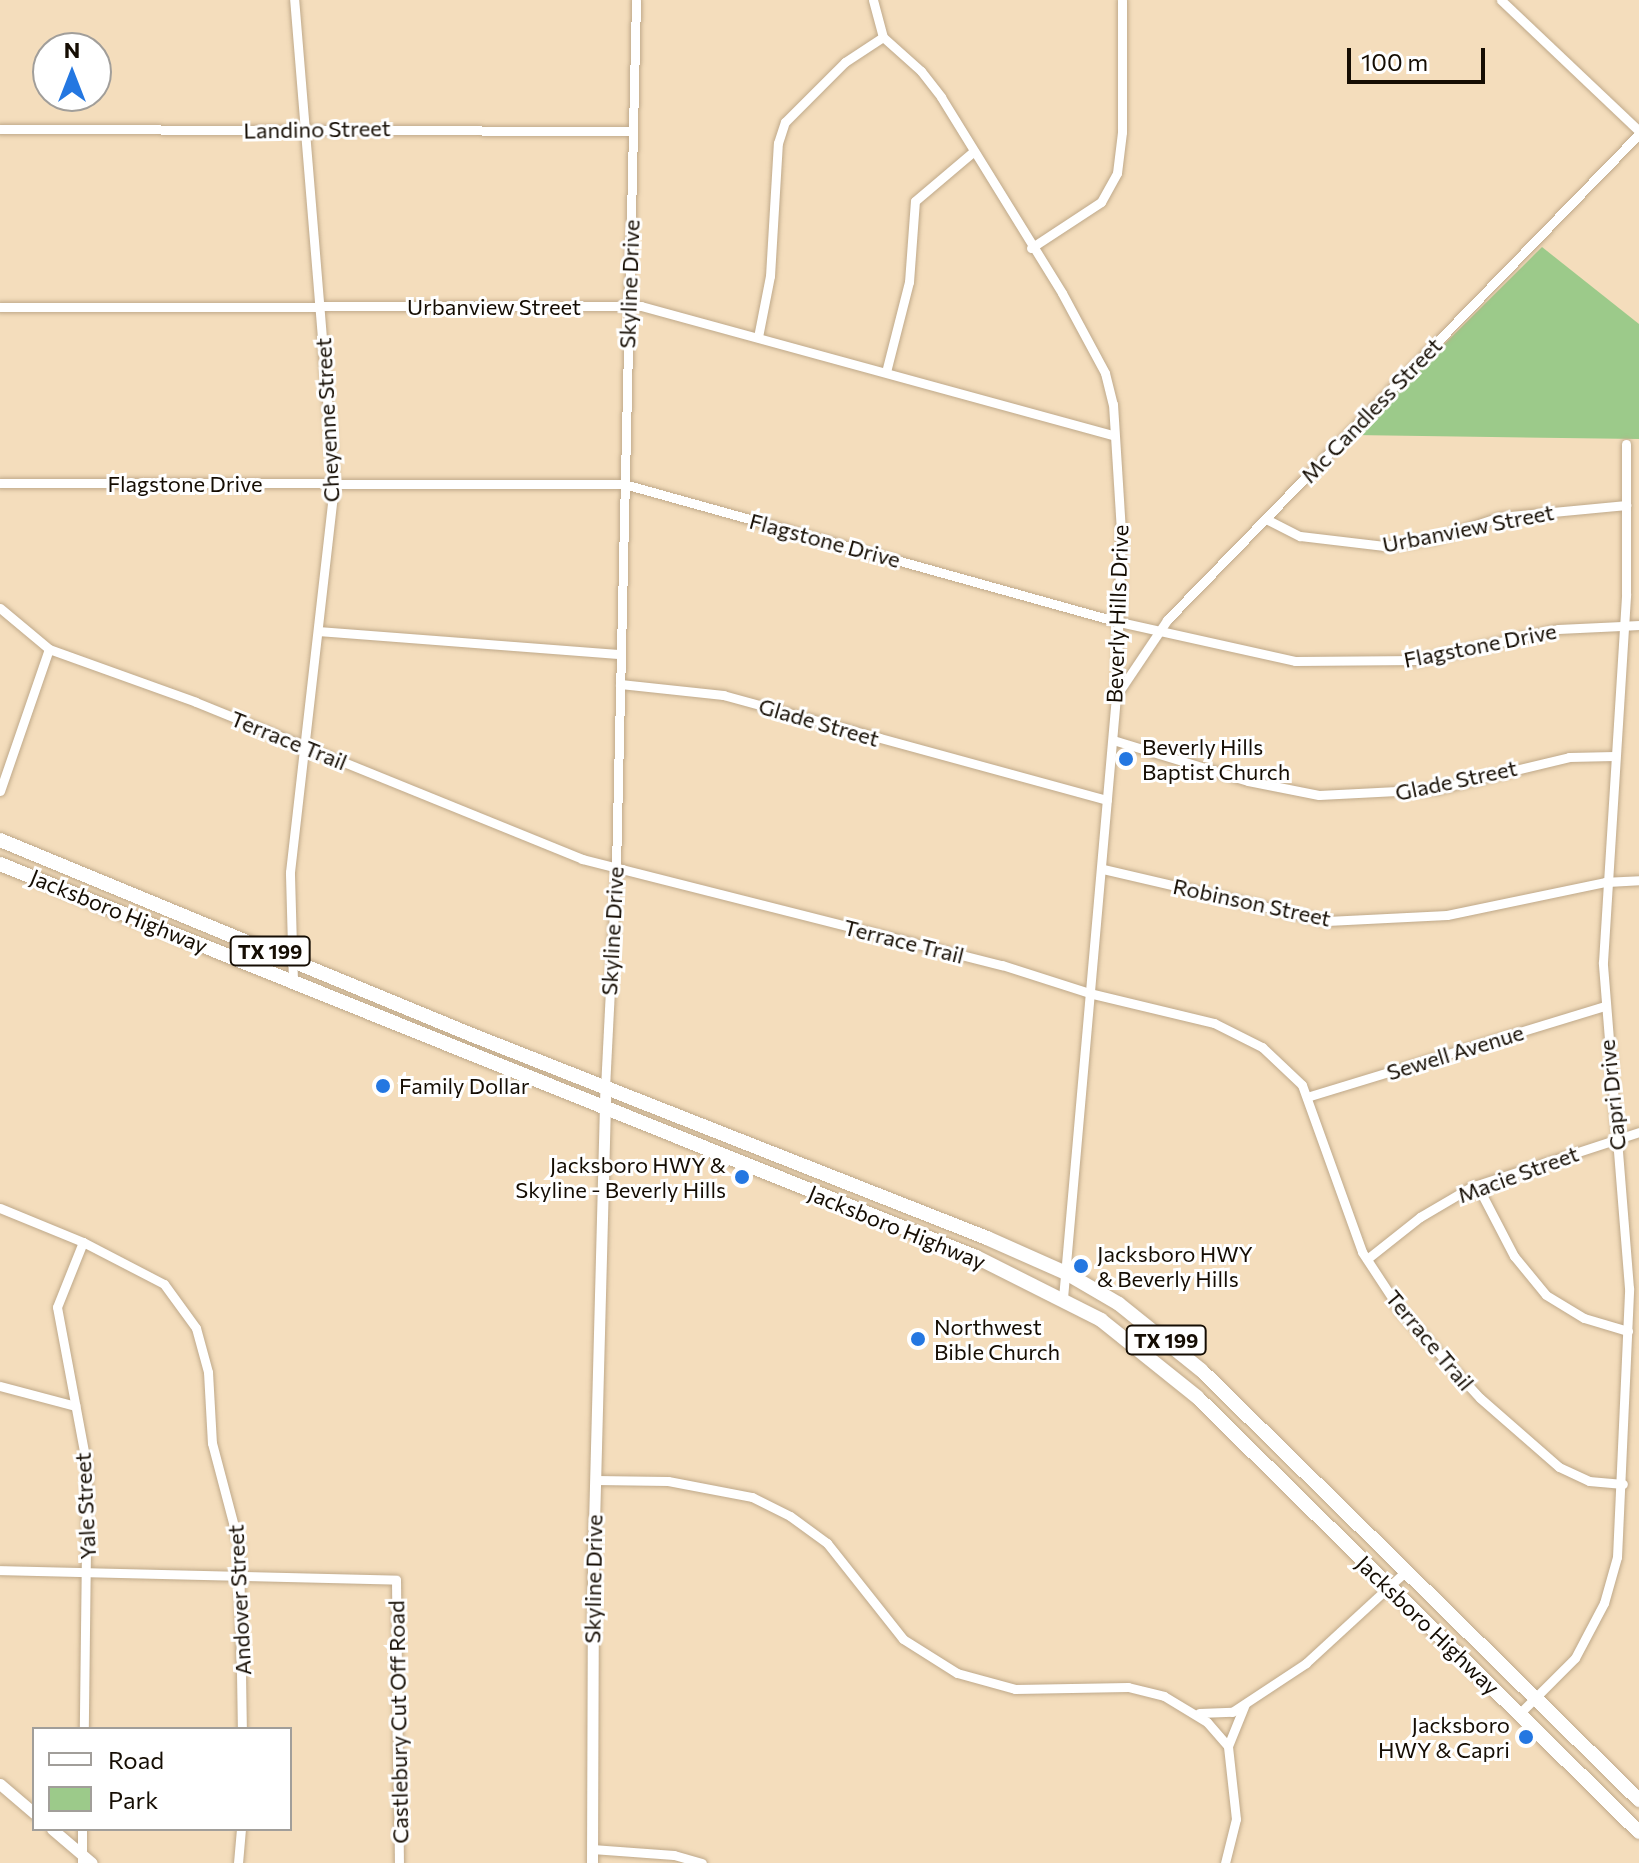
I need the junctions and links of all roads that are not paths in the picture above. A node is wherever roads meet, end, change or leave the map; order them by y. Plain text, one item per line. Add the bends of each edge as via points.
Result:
1 (294, 0) edge
2 (636, 0) edge
3 (873, 0) edge
4 (1122, 0) edge
5 (1501, 0) edge
6 (883, 37) junction
7 (0, 129) edge
8 (306, 129) junction
9 (633, 131) junction
10 (1639, 133) edge
11 (974, 151) junction
12 (1031, 248) junction
13 (628, 305) junction
14 (0, 307) edge
15 (321, 308) junction
16 (758, 337) junction
17 (886, 372) junction
18 (1114, 435) junction
19 (1626, 444) dead end
20 (0, 483) edge
21 (334, 484) junction
22 (624, 484) junction
23 (1626, 505) junction
24 (1266, 519) junction
25 (0, 608) edge
26 (1115, 621) junction
27 (1624, 624) junction
28 (1639, 625) edge
29 (319, 631) junction
30 (1157, 632) junction
31 (49, 649) junction
32 (620, 654) junction
33 (620, 684) junction
34 (1116, 696) junction
35 (1113, 740) junction
36 (306, 747) junction
37 (1614, 756) junction
38 (0, 791) edge
39 (1107, 800) junction
40 (0, 840) edge
41 (0, 864) edge
42 (616, 868) junction
43 (1103, 869) junction
44 (1639, 880) edge
45 (1605, 882) junction
46 (162, 908) junction
47 (155, 925) junction
48 (292, 960) junction
49 (293, 982) junction
50 (1089, 993) junction
51 (1604, 1006) junction
52 (605, 1088) junction
53 (1307, 1097) junction
54 (604, 1109) junction
55 (1639, 1132) edge
56 (1616, 1139) junction
57 (850, 1183) junction
58 (1477, 1185) junction
59 (839, 1204) junction
60 (0, 1208) edge
61 (83, 1242) junction
62 (1367, 1259) junction
63 (1066, 1273) junction
64 (1063, 1298) junction
65 (1628, 1331) junction
66 (0, 1386) edge
67 (75, 1406) junction
68 (595, 1480) junction
69 (1623, 1484) junction
70 (0, 1570) edge
71 (88, 1572) junction
72 (1405, 1572) junction
73 (241, 1574) junction
74 (1389, 1586) junction
75 (1537, 1700) junction
76 (1245, 1704) junction
77 (1195, 1713) junction
78 (1519, 1714) junction
79 (84, 1727) edge
80 (242, 1727) edge
81 (1228, 1746) junction
82 (0, 1784) edge
83 (1639, 1800) edge
84 (32, 1811) edge
85 (54, 1831) edge
86 (82, 1831) edge
87 (241, 1831) edge
88 (1639, 1832) edge
89 (592, 1849) junction
90 (82, 1859) edge
91 (92, 1863) edge
92 (238, 1863) edge
93 (399, 1863) edge
94 (592, 1863) edge
95 (702, 1863) edge
96 (1225, 1863) edge

1 - 8 street, Cheyenne Street
2 - 9 street, Skyline Drive
3 - 6 street
4 - 12 street via 1117,173 1101,202
5 - 10 street
6 - 11 street, Beverly Hills Drive via 921,71
6 - 16 street via 845,62 785,122 778,143 770,276
7 - 8 street, Landino Street
8 - 9 street, Landino Street
8 - 15 street, Cheyenne Street
9 - 13 street, Skyline Drive
10 - 24 street, Mc Candless Street
11 - 12 street, Beverly Hills Drive
11 - 17 street via 915,201 909,282
12 - 18 street, Beverly Hills Drive via 1105,373
13 - 15 street, Urbanview Street
13 - 16 street, Urbanview Street
13 - 22 street, Skyline Drive
14 - 15 street, Urbanview Street
15 - 21 street, Cheyenne Street
16 - 17 street, Urbanview Street
17 - 18 street, Urbanview Street
18 - 26 street, Beverly Hills Drive via 1121,532
19 - 23 street, Capri Drive
20 - 21 street, Flagstone Drive
21 - 22 street, Flagstone Drive
21 - 29 street, Cheyenne Street
22 - 26 street, Flagstone Drive
22 - 32 street, Skyline Drive
23 - 24 street, Urbanview Street via 1500,517 1436,538 1384,546 1300,536
23 - 27 street, Capri Drive
24 - 30 street, Mc Candless Street
25 - 31 street, Terrace Trail
26 - 30 street, Flagstone Drive
26 - 34 street, Beverly Hills Drive
27 - 28 street, Flagstone Drive
27 - 30 street, Flagstone Drive via 1558,629 1379,664 1295,661
27 - 37 street, Capri Drive
29 - 32 street
29 - 36 street, Cheyenne Street
30 - 34 street, Mc Candless Street
31 - 36 street, Terrace Trail
31 - 38 street
32 - 33 street, Skyline Drive
33 - 39 street, Glade Street via 723,695
33 - 42 street, Skyline Drive
34 - 35 street, Beverly Hills Drive
35 - 37 street, Glade Street via 1248,781 1319,795 1436,789 1569,757
35 - 39 street, Beverly Hills Drive
36 - 42 street, Terrace Trail
36 - 48 street, Cheyenne Street via 290,872
37 - 45 street, Capri Drive
39 - 43 street, Beverly Hills Drive
40 - 46 main road, Jacksboro Highway / TX 199
41 - 47 main road, Jacksboro Highway / TX 199
42 - 50 street, Terrace Trail via 1002,965
42 - 52 street, Skyline Drive
43 - 45 street, Robinson Street via 1327,921 1447,915
43 - 50 street, Beverly Hills Drive
44 - 45 street, Robinson Street
45 - 51 street, Capri Drive
46 - 47 main road
46 - 48 main road, Jacksboro Highway / TX 199
47 - 49 main road, Jacksboro Highway / TX 199
48 - 49 street, Cheyenne Street
48 - 52 main road, Jacksboro Highway / TX 199
49 - 54 main road, Jacksboro Highway / TX 199
50 - 53 street, Terrace Trail via 1214,1023 1280,1059
50 - 63 street, Beverly Hills Drive
51 - 53 street, Sewell Avenue
51 - 56 street, Capri Drive
52 - 54 street, Skyline Drive
52 - 57 main road, Jacksboro Highway / TX 199
53 - 62 street, Terrace Trail
54 - 59 main road, Jacksboro Highway / TX 199
54 - 68 street, Skyline Drive
55 - 56 street, Macie Street
56 - 58 street, Macie Street
56 - 65 street, Capri Drive
57 - 59 main road
57 - 63 main road, Jacksboro Highway / TX 199
58 - 62 street, Macie Street via 1420,1217
58 - 65 street via 1514,1256 1546,1295 1584,1318
59 - 64 main road, Jacksboro Highway / TX 199
60 - 61 street, Andover Street
61 - 67 street, Yale Street via 57,1307
61 - 73 street, Andover Street via 164,1284 196,1328 208,1372 212,1443 235,1514
62 - 69 street, Terrace Trail via 1402,1313 1491,1408 1573,1475
63 - 64 street, Beverly Hills Drive
63 - 72 main road, Jacksboro Highway / TX 199 via 1119,1304 1178,1349
64 - 74 main road, Jacksboro Highway / TX 199 via 1136,1344 1197,1397
65 - 69 street, Capri Drive
66 - 67 street
67 - 71 street, Yale Street via 87,1467
68 - 77 street via 707,1486 752,1497 790,1516 845,1563 903,1639 957,1673 1015,1689 1128,1687
68 - 89 street, Skyline Drive
69 - 75 street, Capri Drive via 1617,1557 1604,1603 1575,1658
70 - 71 street
71 - 73 street
71 - 79 street, Yale Street
72 - 74 street
72 - 75 main road, Jacksboro Highway / TX 199
73 - 80 street, Andover Street
73 - 93 street, Castlebury Cut Off Road via 396,1580
74 - 76 street via 1306,1663
74 - 78 main road, Jacksboro Highway / TX 199
75 - 78 street, Capri Drive
75 - 83 main road, Jacksboro Highway / TX 199
76 - 77 street via 1214,1715
76 - 81 street
77 - 81 street
78 - 88 main road, Jacksboro Highway / TX 199
81 - 96 street via 1236,1819
82 - 84 street
85 - 90 street
86 - 90 street
87 - 92 street
89 - 94 street, Skyline Drive
89 - 95 street via 674,1855
90 - 91 street

